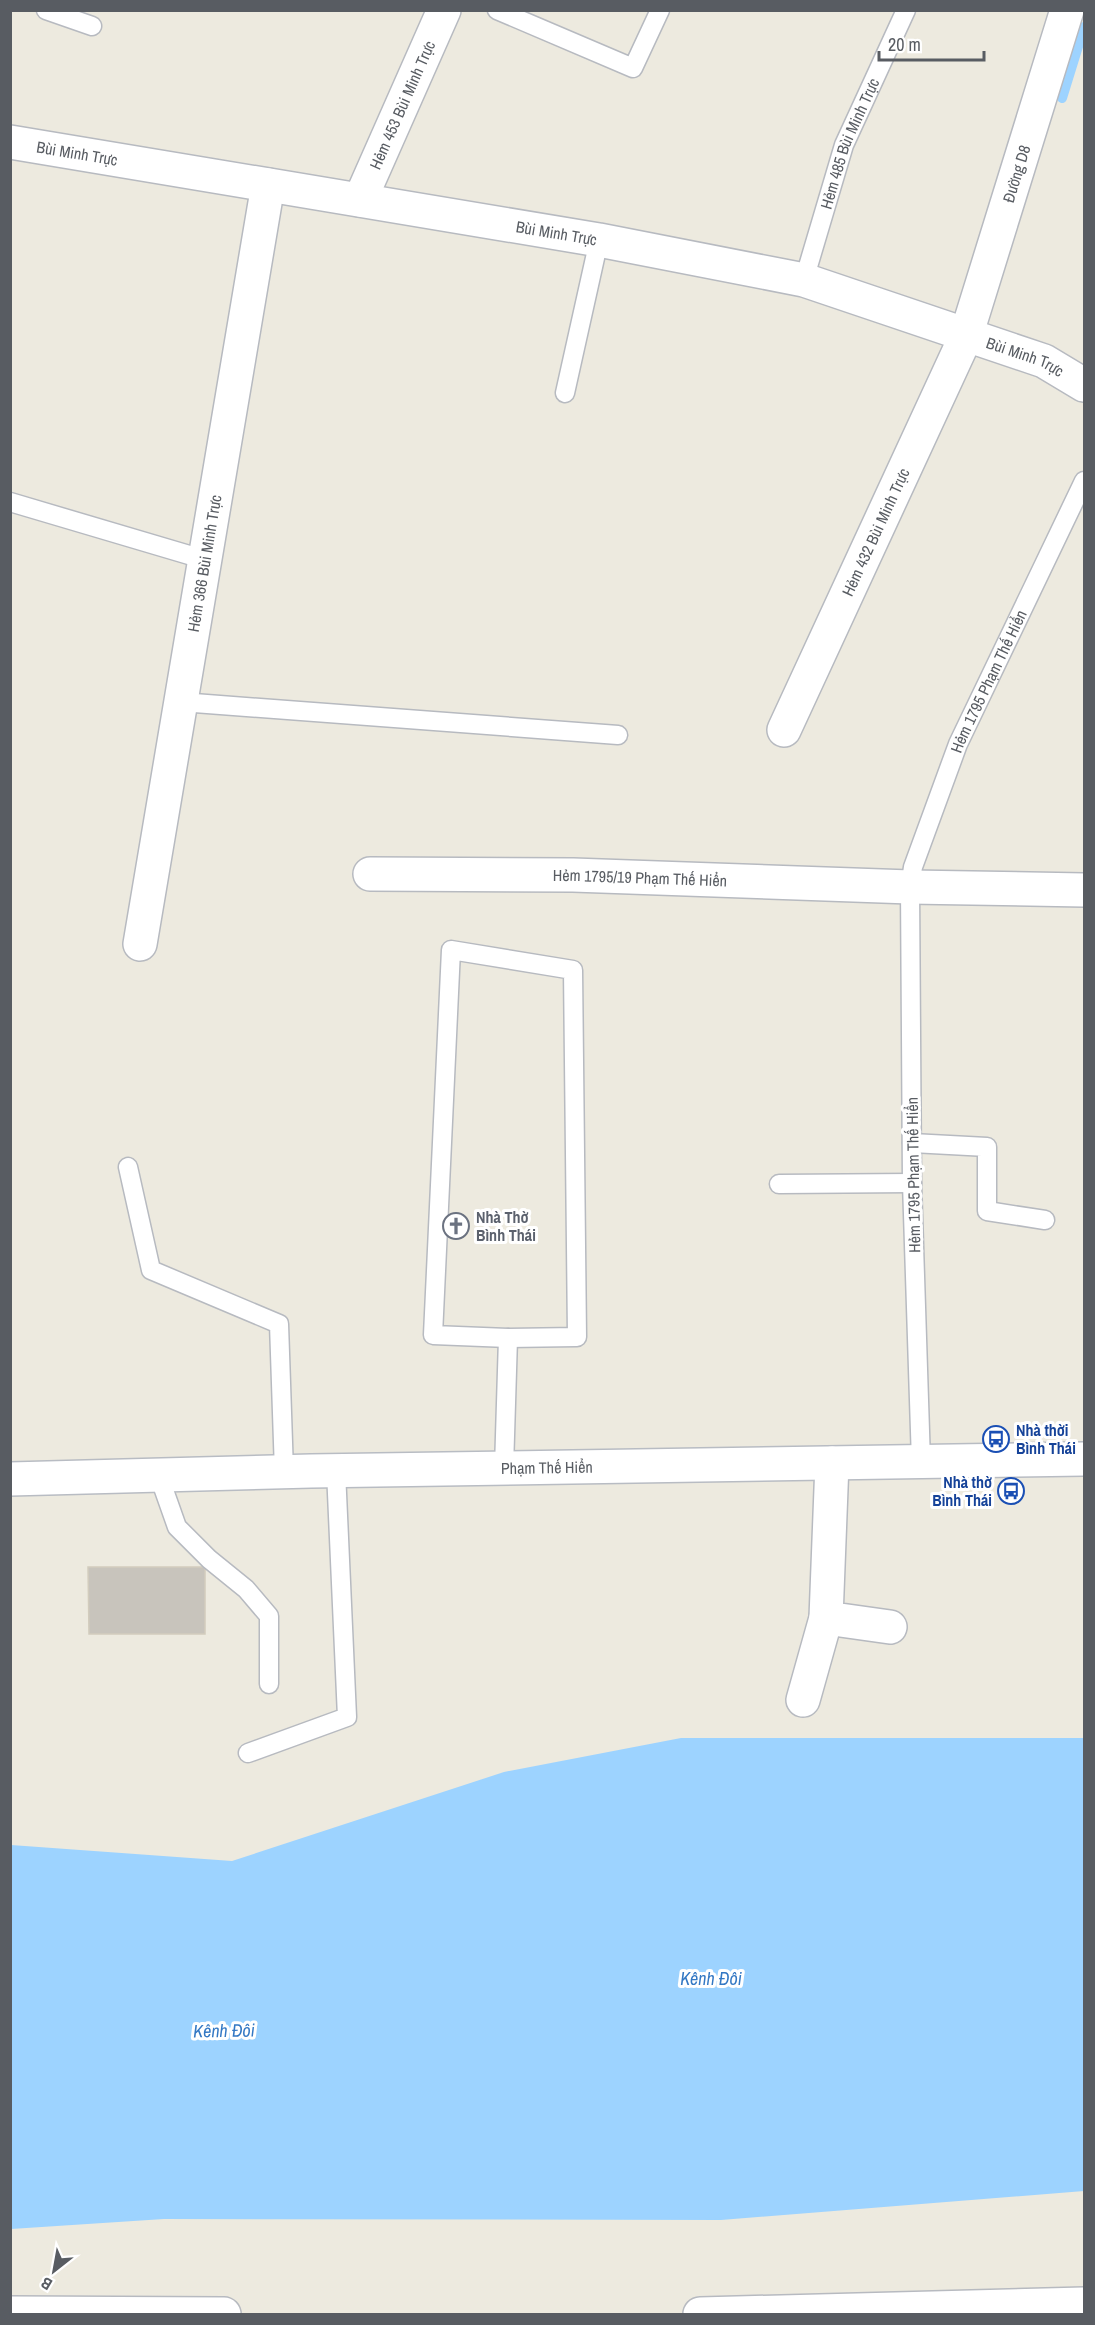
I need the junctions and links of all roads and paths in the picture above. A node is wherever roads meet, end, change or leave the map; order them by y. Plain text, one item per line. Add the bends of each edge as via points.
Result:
1 (46, 10) edge
2 (444, 10) edge
3 (497, 10) edge
4 (660, 10) edge
5 (906, 10) edge
6 (1067, 10) edge
7 (92, 26) dead end
8 (10, 142) edge
9 (268, 185) junction
10 (360, 200) junction
11 (599, 240) junction
12 (804, 280) junction
13 (966, 336) junction
14 (1084, 385) edge
15 (565, 393) dead end
16 (1084, 481) edge
17 (10, 502) edge
18 (206, 560) junction
19 (181, 702) junction
20 (784, 730) dead end
21 (618, 735) dead end
22 (370, 874) dead end
23 (910, 887) junction
24 (1084, 890) edge
25 (140, 944) dead end
26 (912, 1143) junction
27 (128, 1167) dead end
28 (912, 1183) junction
29 (779, 1184) dead end
30 (1045, 1220) dead end
31 (507, 1338) junction
32 (1084, 1460) edge
33 (921, 1462) junction
34 (832, 1463) junction
35 (504, 1468) junction
36 (336, 1471) junction
37 (284, 1472) junction
38 (159, 1476) junction
39 (10, 1479) edge
40 (826, 1618) junction
41 (890, 1627) dead end
42 (269, 1684) dead end
43 (803, 1700) dead end
44 (248, 1753) dead end
45 (1084, 2304) edge
46 (924, 2312) edge
47 (10, 2313) edge
48 (56, 2314) edge
49 (176, 2314) edge
50 (224, 2314) edge
51 (700, 2314) edge
52 (764, 2314) edge

1 - 7 lane
2 - 10 street, Hẻm 453 Bùi Minh Trực
3 - 4 lane via 633,68
5 - 12 lane, Hẻm 485 Bùi Minh Trực via 843,145
6 - 13 street, Đường D8
8 - 9 street, Bùi Minh Trực
9 - 10 street, Bùi Minh Trực
9 - 18 street, Hẻm 366 Bùi Minh Trực
10 - 11 street, Bùi Minh Trực
11 - 12 street, Bùi Minh Trực
11 - 15 lane
12 - 13 street, Bùi Minh Trực
13 - 14 street, Bùi Minh Trực via 1044,362
13 - 20 street, Hẻm 432 Bùi Minh Trực
16 - 23 lane, Hẻm 1795 Phạm Thế Hiển via 958,744 913,867
17 - 18 lane
18 - 19 street, Hẻm 366 Bùi Minh Trực
19 - 21 lane
19 - 25 street, Hẻm 366 Bùi Minh Trực
22 - 23 street, Hẻm 1795/19 Phạm Thế Hiển via 573,875
23 - 24 street
23 - 26 lane, Hẻm 1795 Phạm Thế Hiển
26 - 28 lane, Hẻm 1795 Phạm Thế Hiển
26 - 30 lane via 987,1147 987,1211
27 - 37 lane via 151,1270 279,1323
28 - 29 lane
28 - 33 lane, Hẻm 1795 Phạm Thế Hiển
31 - 31 lane via 577,1337 573,970 451,950 433,1335
31 - 35 lane
32 - 33 street, Phạm Thế Hiển
33 - 34 street, Phạm Thế Hiển
34 - 35 street, Phạm Thế Hiển
34 - 40 street
35 - 36 street, Phạm Thế Hiển
36 - 37 street, Phạm Thế Hiển
36 - 44 lane via 347,1717
37 - 38 street, Phạm Thế Hiển
38 - 39 street, Phạm Thế Hiển
38 - 42 lane via 177,1527 246,1589 269,1616
40 - 41 street
40 - 43 street
45 - 46 street
46 - 52 street
47 - 48 street
48 - 49 street
49 - 50 street
51 - 52 street

